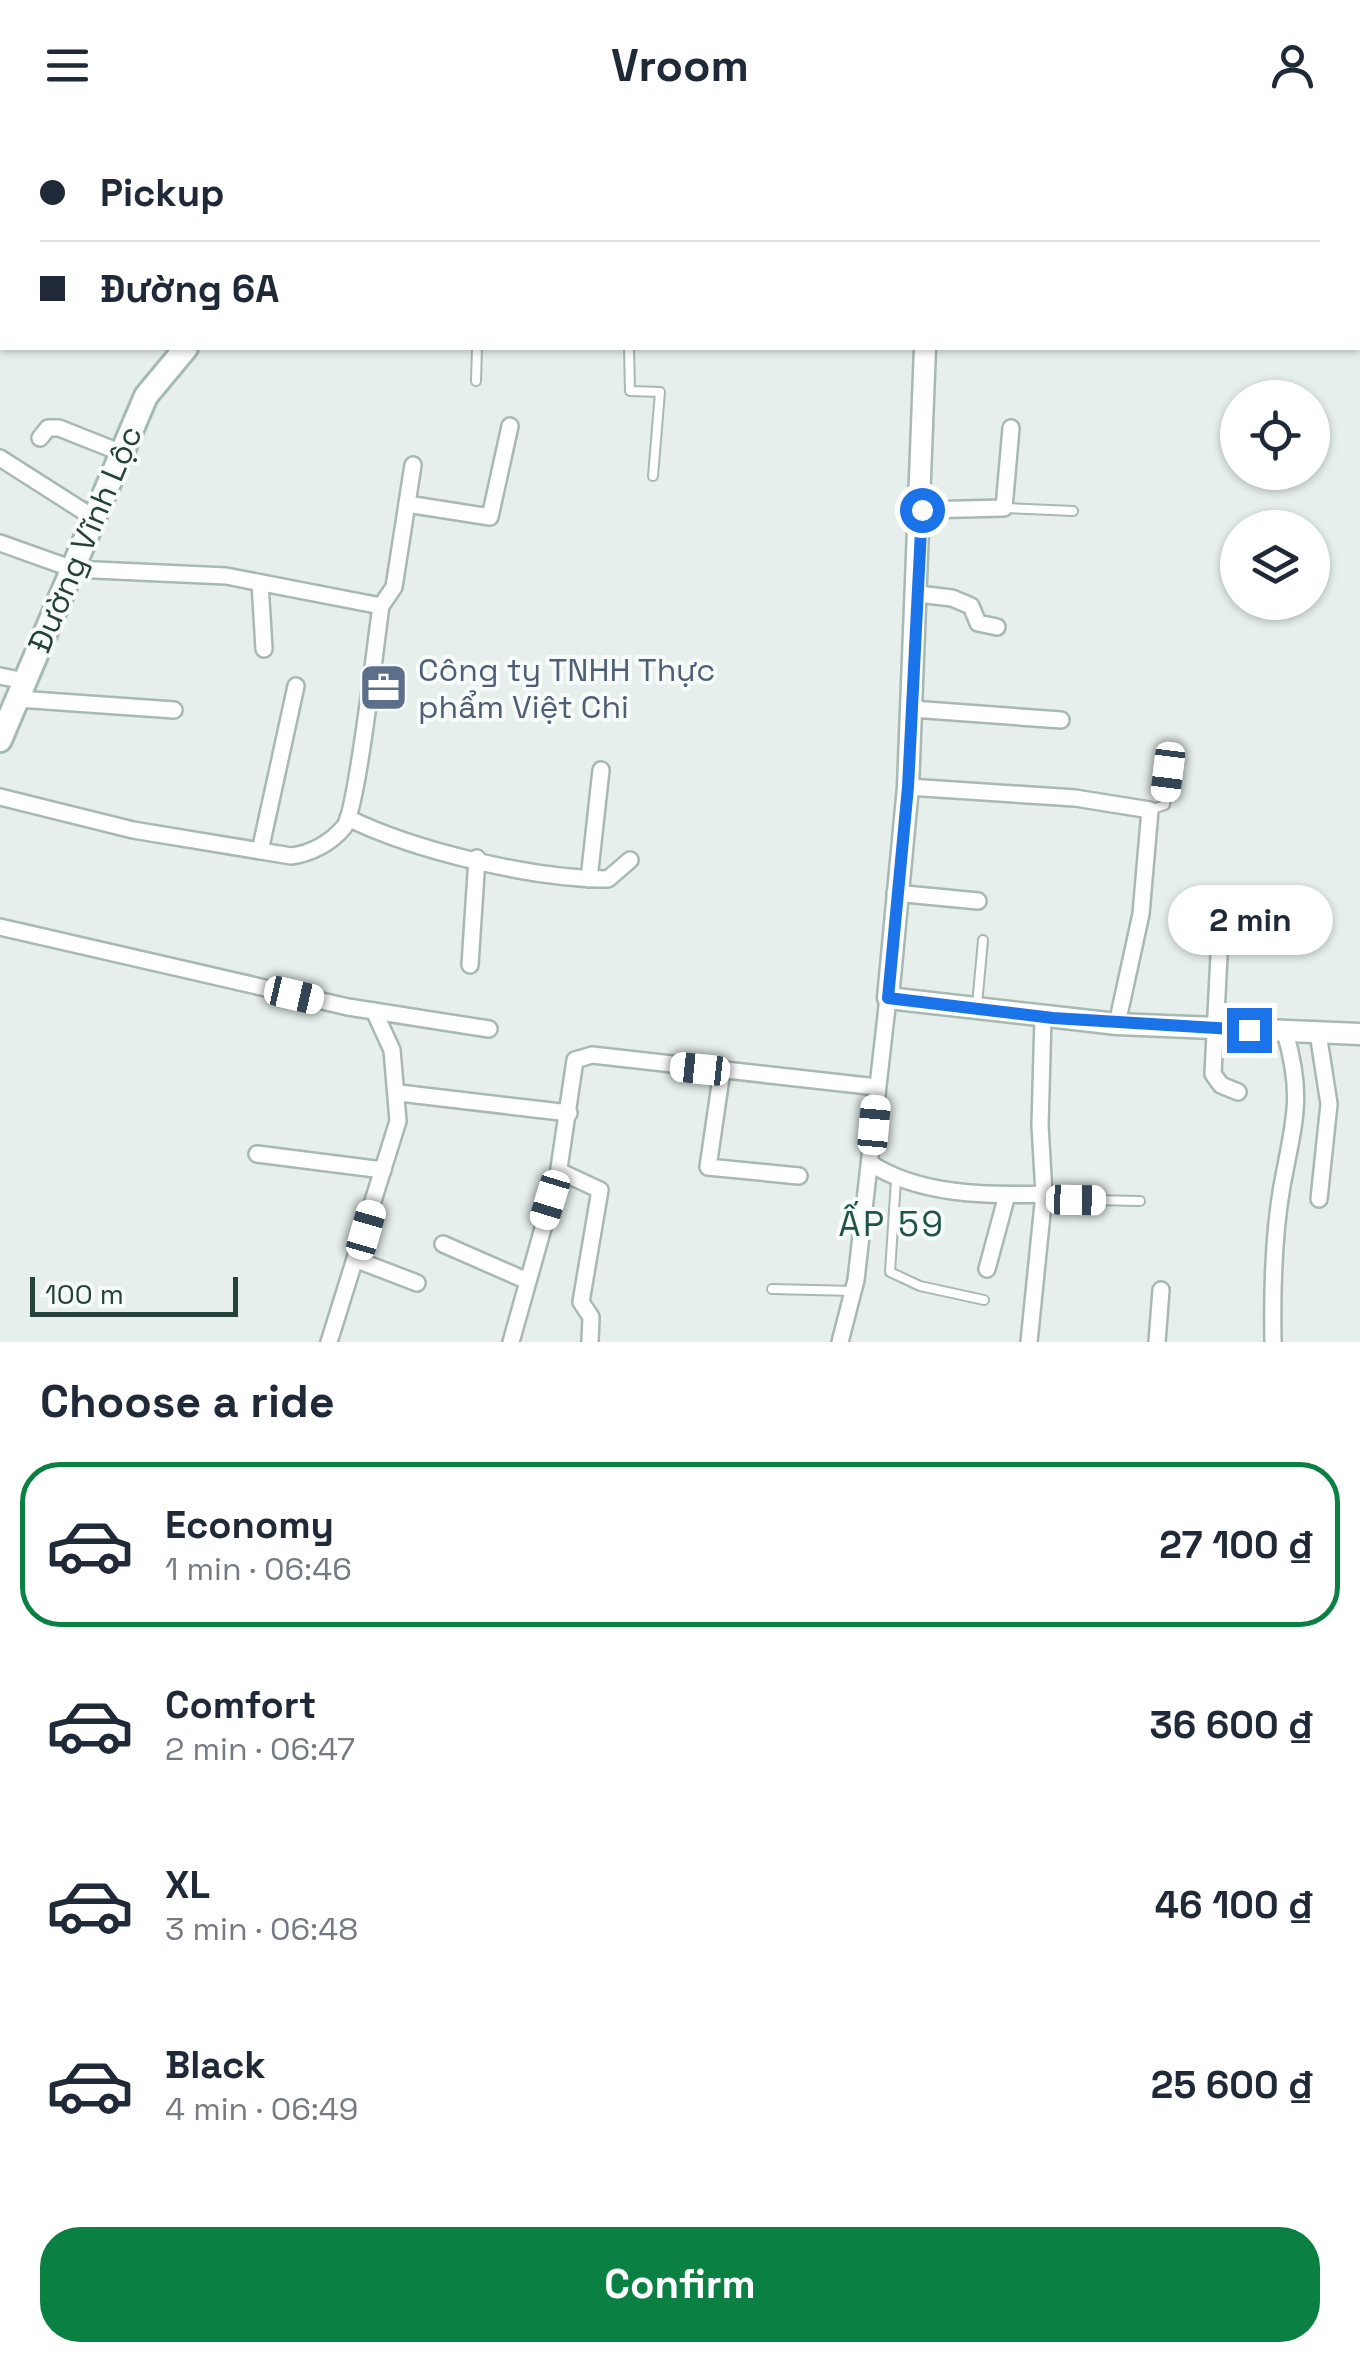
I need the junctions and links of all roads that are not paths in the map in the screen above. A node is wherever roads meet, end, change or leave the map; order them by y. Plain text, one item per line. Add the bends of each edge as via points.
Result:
1 (634, 130) edge
2 (716, 130) edge
3 (184, 350) edge
4 (477, 350) edge
5 (629, 350) edge
6 (926, 350) edge
7 (476, 381) dead end
8 (510, 426) dead end
9 (1011, 428) dead end
10 (40, 438) dead end
11 (122, 454) junction
12 (0, 458) edge
13 (412, 465) dead end
14 (654, 476) dead end
15 (408, 504) junction
16 (1004, 508) junction
17 (922, 510) junction
18 (1074, 510) dead end
19 (94, 518) junction
20 (0, 543) edge
21 (73, 569) junction
22 (260, 583) junction
23 (918, 594) junction
24 (381, 606) junction
25 (997, 627) dead end
26 (264, 650) dead end
27 (0, 676) edge
28 (296, 686) dead end
29 (21, 690) junction
30 (912, 709) junction
31 (174, 710) dead end
32 (1062, 720) dead end
33 (0, 740) edge
34 (600, 770) dead end
35 (1168, 772) dead end
36 (908, 787) junction
37 (0, 797) edge
38 (1150, 810) junction
39 (348, 818) junction
40 (260, 851) junction
41 (477, 858) junction
42 (630, 860) dead end
43 (588, 879) junction
44 (895, 894) junction
45 (978, 901) dead end
46 (1221, 916) dead end
47 (0, 927) edge
48 (983, 940) dead end
49 (470, 965) dead end
50 (888, 998) junction
51 (976, 1009) junction
52 (374, 1011) junction
53 (1043, 1017) junction
54 (1117, 1024) junction
55 (489, 1028) dead end
56 (1212, 1028) junction
57 (1285, 1032) junction
58 (1318, 1033) junction
59 (1360, 1034) edge
60 (722, 1071) junction
61 (878, 1088) junction
62 (1238, 1092) dead end
63 (398, 1093) junction
64 (568, 1113) junction
65 (257, 1154) dead end
66 (870, 1163) junction
67 (383, 1170) junction
68 (559, 1171) junction
69 (799, 1176) dead end
70 (896, 1180) junction
71 (1006, 1195) junction
72 (1044, 1197) junction
73 (1319, 1199) dead end
74 (1140, 1202) dead end
75 (443, 1244) dead end
76 (357, 1260) junction
77 (987, 1269) dead end
78 (525, 1280) junction
79 (417, 1283) dead end
80 (772, 1289) dead end
81 (1161, 1290) dead end
82 (854, 1291) junction
83 (984, 1300) dead end
84 (590, 1340) edge
85 (329, 1342) edge
86 (510, 1342) edge
87 (840, 1342) edge
88 (1030, 1342) edge
89 (1157, 1342) edge
90 (1273, 1342) edge

1 - 2 street
3 - 11 main road, Đường Vĩnh Lộc via 146,396
4 - 7 lane
5 - 14 lane via 630,391 660,392
6 - 17 street
8 - 15 street via 490,516
9 - 16 street
10 - 11 street via 58,428
11 - 19 main road, Đường Vĩnh Lộc
12 - 19 street
13 - 15 street
15 - 24 street via 394,586
16 - 17 street
16 - 18 lane
17 - 23 street
19 - 21 main road, Đường Vĩnh Lộc
20 - 21 street
21 - 22 street via 210,574
21 - 29 main road, Đường Vĩnh Lộc
22 - 24 street
22 - 26 street
23 - 25 street via 971,606 978,624
23 - 30 street
24 - 39 street
27 - 29 street
28 - 40 street
29 - 31 street
29 - 33 main road, Đường Vĩnh Lộc
30 - 32 street
30 - 36 street
34 - 43 street
35 - 38 lane via 1164,805
36 - 38 street
36 - 44 street
37 - 40 street via 132,830
38 - 54 street via 1141,914
39 - 40 street via 308,854
39 - 41 street via 420,846
41 - 43 street
41 - 49 street
42 - 43 street via 608,879
44 - 45 street
44 - 50 street
46 - 56 street
47 - 52 street
48 - 51 lane
50 - 51 street
50 - 61 street
51 - 53 street
52 - 55 street
52 - 63 street via 389,1040
53 - 54 street
53 - 72 street
54 - 56 street
56 - 57 street
56 - 62 street via 1213,1074
57 - 58 street
57 - 90 street via 1297,1075 1296,1126 1272,1272
58 - 59 street
58 - 73 street via 1328,1104
60 - 61 street
60 - 64 street via 592,1056 575,1060
60 - 69 street via 708,1167
61 - 66 street
63 - 64 street
63 - 67 street via 398,1121
64 - 68 street
65 - 67 street
66 - 70 street
66 - 82 street
67 - 76 street
68 - 78 street
68 - 84 street via 600,1190 581,1302 591,1317
70 - 71 street
70 - 83 lane via 890,1272
71 - 72 street
71 - 77 street
72 - 74 lane
72 - 88 street
75 - 78 street
76 - 79 street
76 - 85 street
78 - 86 street
80 - 82 lane
81 - 89 street
82 - 87 street

